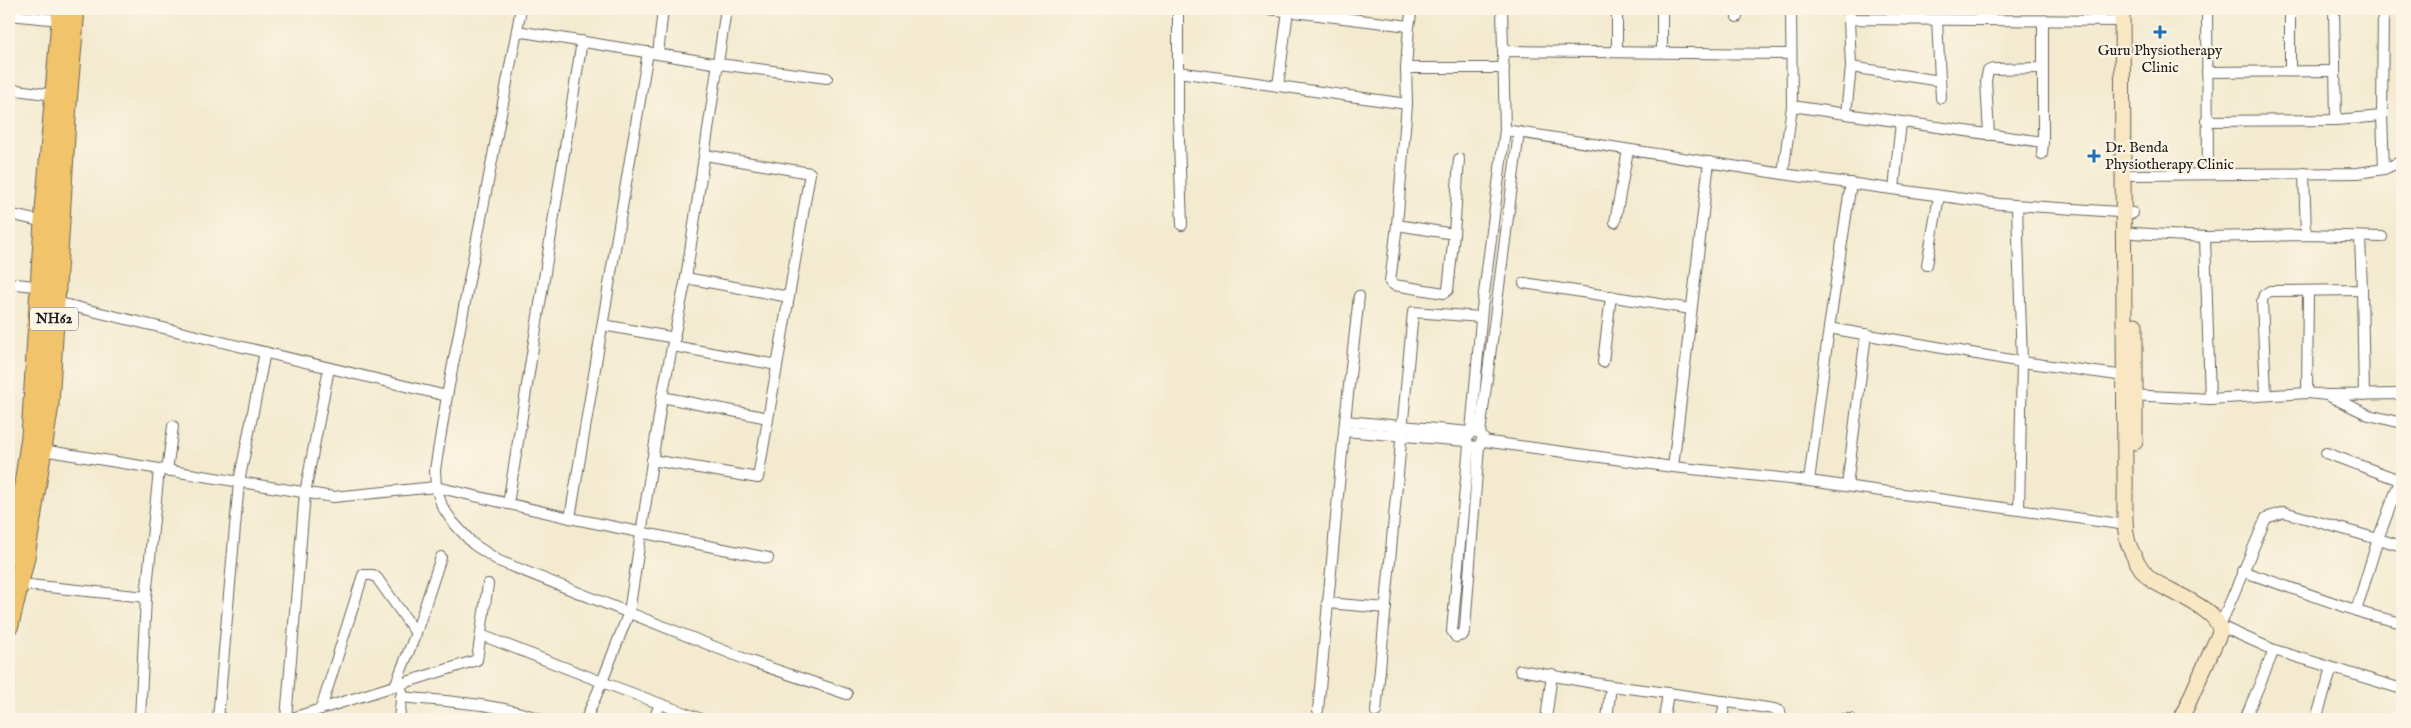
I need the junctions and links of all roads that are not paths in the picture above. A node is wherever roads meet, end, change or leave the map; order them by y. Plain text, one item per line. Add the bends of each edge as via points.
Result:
1 (76, 9) edge
2 (521, 9) edge
3 (664, 9) edge
4 (726, 9) edge
5 (1178, 9) edge
6 (1269, 9) edge
7 (1412, 9) edge
8 (1502, 9) edge
9 (1617, 9) edge
10 (1662, 9) edge
11 (1791, 9) edge
12 (1908, 9) edge
13 (2132, 9) edge
14 (2207, 9) edge
15 (2290, 9) edge
16 (2334, 9) edge
17 (2383, 9) edge
18 (1288, 11) junction
19 (61, 14) edge
20 (1849, 14) edge
21 (9, 15) edge
22 (2122, 15) edge
23 (1908, 20) junction
24 (1937, 20) junction
25 (2042, 21) junction
26 (1409, 26) junction
27 (517, 31) junction
28 (582, 42) junction
29 (1503, 51) junction
30 (1617, 52) junction
31 (1662, 52) junction
32 (653, 53) junction
33 (1791, 54) junction
34 (719, 64) junction
35 (1852, 67) junction
36 (1406, 68) junction
37 (1504, 68) junction
38 (2043, 68) junction
39 (2290, 71) junction
40 (2335, 71) junction
41 (1178, 72) junction
42 (2207, 72) junction
43 (827, 78) dead end
44 (1940, 81) junction
45 (1278, 86) junction
46 (9, 89) edge
47 (54, 95) junction
48 (1941, 98) dead end
49 (1407, 104) junction
50 (1792, 106) junction
51 (1846, 114) junction
52 (2382, 116) junction
53 (2336, 120) junction
54 (2206, 121) junction
55 (1901, 122) junction
56 (1505, 130) junction
57 (1520, 132) junction
58 (1989, 135) junction
59 (2043, 142) junction
60 (1628, 150) junction
61 (2042, 154) dead end
62 (705, 155) junction
63 (1459, 160) dead end
64 (2402, 161) edge
65 (1709, 162) junction
66 (2384, 169) junction
67 (2304, 173) junction
68 (1783, 174) junction
69 (2208, 174) junction
70 (2132, 175) junction
71 (1851, 183) junction
72 (1894, 189) junction
73 (1939, 196) junction
74 (2017, 206) junction
75 (2128, 213) junction
76 (9, 214) edge
77 (44, 222) junction
78 (1615, 222) dead end
79 (1182, 225) dead end
80 (1397, 225) junction
81 (2133, 233) junction
82 (1454, 234) junction
83 (2306, 235) junction
84 (2205, 237) junction
85 (2360, 237) junction
86 (2382, 237) dead end
87 (1927, 264) dead end
88 (686, 278) junction
89 (9, 283) edge
90 (1524, 283) dead end
91 (41, 287) junction
92 (2308, 290) junction
93 (2362, 290) junction
94 (1359, 296) dead end
95 (1611, 296) junction
96 (789, 297) junction
97 (55, 302) junction
98 (1691, 309) junction
99 (1481, 317) junction
100 (603, 325) junction
101 (1829, 328) junction
102 (1866, 334) junction
103 (674, 342) junction
104 (265, 352) junction
105 (1603, 362) dead end
106 (2022, 362) junction
107 (777, 365) junction
108 (330, 368) junction
109 (2125, 376) junction
110 (2307, 393) junction
111 (2402, 394) edge
112 (2131, 395) junction
113 (2266, 395) junction
114 (2327, 395) junction
115 (2364, 395) junction
116 (447, 396) junction
117 (662, 397) junction
118 (2210, 399) junction
119 (768, 418) junction
120 (2402, 423) edge
121 (173, 426) dead end
122 (1344, 426) junction
123 (1401, 431) junction
124 (1474, 438) junction
125 (42, 450) junction
126 (2326, 453) dead end
127 (652, 460) junction
128 (1673, 467) junction
129 (163, 470) junction
130 (2402, 479) edge
131 (1809, 481) junction
132 (239, 482) junction
133 (1847, 486) junction
134 (436, 487) junction
135 (305, 493) junction
136 (508, 504) junction
137 (2019, 510) junction
138 (570, 518) junction
139 (2127, 525) junction
140 (641, 533) junction
141 (2378, 539) junction
142 (2402, 546) edge
143 (9, 557) edge
144 (441, 557) dead end
145 (2135, 557) junction
146 (768, 558) dead end
147 (2242, 571) junction
148 (1457, 580) junction
149 (1469, 581) junction
150 (19, 584) junction
151 (488, 584) dead end
152 (146, 597) junction
153 (1327, 602) junction
154 (1386, 608) junction
155 (2356, 611) junction
156 (629, 612) junction
157 (2402, 624) edge
158 (9, 625) edge
159 (2220, 626) junction
160 (416, 633) junction
161 (481, 635) junction
162 (2274, 650) junction
163 (2332, 668) junction
164 (1520, 670) dead end
165 (1552, 674) junction
166 (602, 682) junction
167 (399, 684) junction
168 (1611, 686) junction
169 (2402, 689) edge
170 (1668, 693) junction
171 (847, 694) dead end
172 (401, 697) junction
173 (1725, 701) junction
174 (660, 704) junction
175 (321, 709) junction
176 (1318, 710) dead end
177 (1376, 712) dead end
178 (2184, 718) edge
179 (140, 719) edge
180 (218, 719) edge
181 (288, 719) edge
182 (399, 719) edge
183 (540, 719) edge
184 (586, 719) edge
185 (654, 719) edge
186 (701, 719) edge
187 (1546, 719) edge
188 (1607, 719) edge
189 (1664, 719) edge
190 (1722, 719) edge
191 (1781, 719) edge
192 (1843, 719) edge
193 (1852, 719) edge
194 (2245, 719) edge
195 (2316, 719) edge

1 - 97 highway, NH62
2 - 27 street
3 - 32 street
4 - 34 street
5 - 41 street
6 - 18 street
7 - 26 street
8 - 29 street
9 - 30 street
10 - 31 street
11 - 33 street
12 - 23 street
13 - 70 street
14 - 42 street
15 - 39 street
16 - 40 street
17 - 52 street
18 - 26 street
18 - 45 street
19 - 21 street
19 - 47 highway, NH62
20 - 23 street
20 - 35 street
22 - 25 street
22 - 75 street
23 - 24 street
24 - 25 street
24 - 44 street
25 - 38 street
26 - 36 street
27 - 28 street
27 - 116 street
28 - 32 street
28 - 136 street
29 - 30 street
29 - 37 street
30 - 31 street
31 - 33 street
32 - 34 street
32 - 100 street
33 - 50 street
34 - 43 street
34 - 62 street
35 - 44 street
35 - 51 street
36 - 37 street
36 - 49 street
37 - 56 street
38 - 58 street via 1988,71
38 - 59 street
39 - 40 street
39 - 42 street
40 - 53 street
41 - 45 street
41 - 79 street
42 - 54 street
44 - 48 street
45 - 49 street
46 - 47 street
47 - 77 highway, NH62
49 - 80 street
50 - 51 street
50 - 68 street
51 - 55 street
52 - 53 street
52 - 66 street
53 - 54 street
54 - 69 street
55 - 58 street
55 - 72 street
56 - 57 street
56 - 99 street
57 - 60 street
57 - 124 street
58 - 59 street
59 - 61 street
60 - 65 street
60 - 78 street
62 - 88 street
62 - 96 street via 810,173
63 - 82 street
64 - 66 street
65 - 68 street
65 - 98 street
66 - 67 street via 2358,173
67 - 69 street
67 - 83 street
68 - 71 street
69 - 70 street
70 - 75 street
71 - 72 street
71 - 101 street
72 - 73 street
73 - 74 street
73 - 87 street
74 - 75 street
74 - 106 street
75 - 81 street
75 - 109 street
76 - 77 street
77 - 91 highway, NH62
80 - 82 street
80 - 82 street via 1390,282 1444,293 1448,290
81 - 84 street
81 - 112 street
83 - 84 street
83 - 85 street
84 - 118 street
85 - 86 street
85 - 93 street
88 - 96 street
88 - 103 street
89 - 91 street
90 - 95 street
91 - 143 highway, NH62 via 27,471
92 - 93 street
92 - 110 street
92 - 113 street via 2270,291 2264,295
93 - 115 street
94 - 122 street
95 - 98 street
95 - 105 street
96 - 107 street
97 - 104 street
97 - 125 highway, NH62 via 49,405
98 - 128 street
99 - 123 street via 1413,312
99 - 124 street
100 - 103 street
100 - 138 street
101 - 102 street
101 - 131 street
102 - 106 street
102 - 133 street
103 - 107 street
103 - 117 street
104 - 108 street
104 - 132 street
106 - 109 street
106 - 137 street
107 - 119 street
108 - 116 street
108 - 135 street
109 - 112 street
110 - 113 street
110 - 114 street
111 - 115 street
112 - 118 street
112 - 139 street
112 - 145 street
113 - 118 street
114 - 115 street
114 - 120 street via 2369,415
116 - 134 street via 435,470
117 - 119 street
117 - 127 street
119 - 127 street via 758,478
121 - 129 street
122 - 123 street
122 - 153 street
123 - 124 street
123 - 154 street
124 - 128 street
124 - 148 street
124 - 149 street
125 - 129 street
125 - 150 highway, NH62
126 - 130 street
127 - 140 street
128 - 131 street
129 - 132 street
129 - 152 street
130 - 141 street
131 - 133 street
132 - 135 street
132 - 180 street
133 - 137 street
134 - 135 street via 333,497
134 - 136 street
134 - 156 street via 452,522 474,544 499,561
135 - 181 street
136 - 138 street
137 - 139 street
138 - 140 street
139 - 145 street via 2129,547
140 - 146 street
140 - 156 street
141 - 142 street
141 - 147 street via 2284,512 2277,513 2266,518
141 - 155 street
144 - 160 street
145 - 159 street via 2152,580 2181,595 2215,618
147 - 155 street
147 - 159 street
148 - 149 street
148 - 149 street via 1452,631 1456,637 1464,632
150 - 152 street
150 - 158 highway, NH62
151 - 161 street
152 - 179 street
153 - 154 street
153 - 176 street
154 - 177 street
155 - 157 street
156 - 166 street
156 - 171 street via 750,661
159 - 162 street
159 - 178 street
160 - 167 street
160 - 175 street via 377,578 363,575
161 - 166 street
161 - 167 street via 477,660
162 - 163 street
162 - 194 street
163 - 169 street
163 - 195 street
164 - 165 street
165 - 168 street
165 - 187 street
166 - 174 street
166 - 184 street
167 - 172 street
167 - 175 street
168 - 170 street
168 - 188 street
170 - 173 street
170 - 189 street
172 - 182 street
172 - 183 street via 488,706
173 - 190 street
173 - 191 street via 1774,708 1780,711
174 - 185 street
174 - 186 street
175 - 181 street
192 - 193 street

